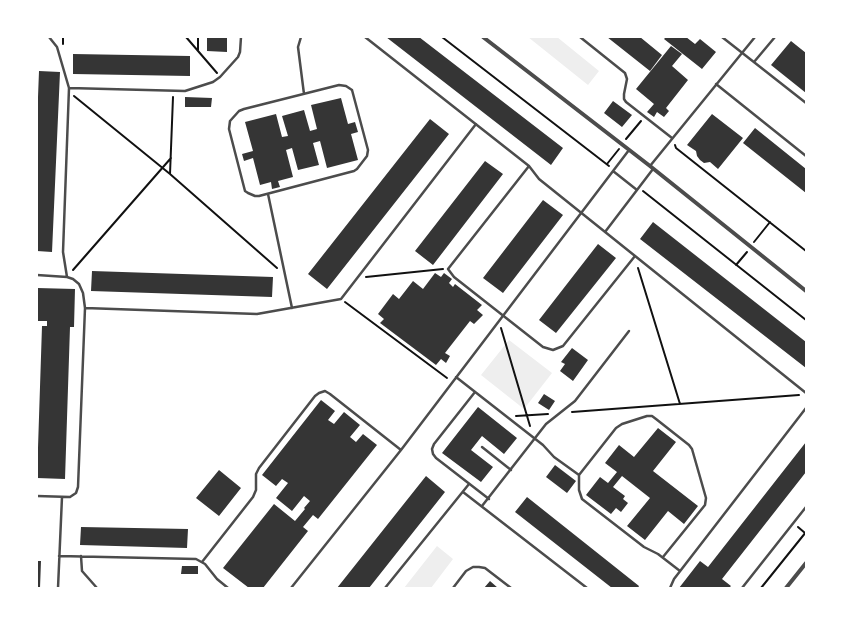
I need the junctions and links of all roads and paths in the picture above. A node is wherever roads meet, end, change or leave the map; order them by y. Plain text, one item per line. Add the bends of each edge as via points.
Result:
1 (49, 37) edge
2 (186, 37) edge
3 (198, 37) edge
4 (240, 37) edge
5 (301, 37) edge
6 (365, 37) edge
7 (483, 37) edge
8 (580, 37) edge
9 (722, 37) edge
10 (755, 37) edge
11 (774, 37) edge
12 (198, 50) junction
13 (742, 53) junction
14 (754, 62) junction
15 (220, 77) junction
16 (716, 84) junction
17 (69, 90) junction
18 (173, 91) junction
19 (304, 94) junction
20 (806, 103) edge
21 (476, 124) junction
22 (672, 138) junction
23 (629, 150) junction
24 (806, 156) edge
25 (171, 158) junction
26 (529, 166) junction
27 (162, 168) junction
28 (652, 168) junction
29 (613, 171) junction
30 (170, 174) junction
31 (638, 190) junction
32 (268, 194) junction
33 (581, 213) junction
34 (604, 232) junction
35 (806, 251) edge
36 (635, 256) junction
37 (448, 269) junction
38 (37, 275) edge
39 (285, 275) junction
40 (67, 277) junction
41 (356, 278) junction
42 (806, 290) edge
43 (341, 299) junction
44 (85, 308) junction
45 (292, 308) junction
46 (502, 316) junction
47 (499, 320) junction
48 (629, 331) dead end
49 (456, 377) junction
50 (452, 382) junction
51 (475, 392) junction
52 (806, 393) edge
53 (680, 404) junction
54 (806, 408) edge
55 (560, 413) junction
56 (527, 416) junction
57 (507, 417) junction
58 (534, 438) junction
59 (482, 447) dead end
60 (401, 450) junction
61 (511, 470) junction
62 (579, 475) junction
63 (469, 484) junction
64 (463, 492) junction
65 (37, 496) edge
66 (62, 497) junction
67 (489, 499) junction
68 (482, 506) junction
69 (806, 507) edge
70 (794, 523) junction
71 (806, 532) edge
72 (59, 556) junction
73 (81, 556) junction
74 (663, 557) junction
75 (202, 562) junction
76 (806, 563) edge
77 (680, 571) junction
78 (58, 588) edge
79 (96, 588) edge
80 (228, 588) edge
81 (291, 588) edge
82 (385, 588) edge
83 (453, 588) edge
84 (511, 588) edge
85 (587, 588) edge
86 (670, 588) edge
87 (742, 588) edge
88 (761, 588) edge
89 (786, 588) edge

1 - 17 lane via 57,47
2 - 12 path
3 - 12 path
4 - 15 lane via 238,57
5 - 19 lane via 298,47
6 - 21 lane
7 - 23 street
8 - 22 lane via 625,73 626,102
9 - 13 lane
10 - 13 lane
11 - 14 lane
12 - 15 path
13 - 14 lane
13 - 16 lane
14 - 20 lane
15 - 18 lane via 190,90
16 - 22 lane
16 - 24 lane
17 - 18 lane
17 - 27 path
17 - 40 lane via 63,252
18 - 25 path
19 - 32 lane via 242,110 229,124 245,191 254,196
19 - 32 lane via 339,85 350,88 368,150 367,156 354,171
21 - 26 lane
21 - 41 lane
22 - 28 lane
22 - 35 path via 676,148
23 - 28 street
23 - 29 lane
25 - 27 path
25 - 30 path
26 - 33 lane via 539,180
26 - 37 lane
27 - 30 path
27 - 40 path
28 - 31 lane
28 - 42 street
29 - 31 lane
29 - 33 lane
30 - 39 path
31 - 34 lane
32 - 39 lane
33 - 34 lane
33 - 46 lane
34 - 36 lane
36 - 46 lane via 559,349 549,350 543,347
36 - 52 lane
36 - 53 path
37 - 41 path
37 - 46 lane via 454,277
38 - 40 lane
39 - 45 lane
40 - 44 lane via 79,284
41 - 43 lane
43 - 45 lane
43 - 50 path
44 - 45 lane via 257,314
44 - 66 lane via 78,487 76,493 70,497
46 - 47 lane
47 - 49 lane
47 - 56 path
48 - 55 lane via 575,401
49 - 50 lane
49 - 51 lane
50 - 60 lane
51 - 57 lane
51 - 63 lane via 432,449 432,454 436,458
52 - 53 path via 784,397
53 - 55 path
54 - 77 lane
55 - 56 path
55 - 58 lane
56 - 57 path
56 - 58 path
57 - 58 lane
58 - 61 lane
58 - 62 lane
59 - 61 lane
60 - 75 lane via 330,394 325,391 320,393 259,468 254,497
60 - 81 lane
61 - 67 lane
62 - 74 lane via 582,499 644,547
62 - 74 lane via 619,426 647,416 652,416 689,445 706,501
63 - 64 lane
63 - 67 lane
64 - 68 lane
64 - 82 lane
65 - 66 lane
66 - 72 lane
67 - 68 lane
68 - 85 lane
69 - 70 lane
70 - 71 path
70 - 87 lane
71 - 88 path
72 - 73 lane
72 - 78 lane
73 - 75 lane via 196,559
73 - 79 lane via 82,571
74 - 77 lane
75 - 80 lane
76 - 89 street
77 - 86 lane
83 - 84 lane via 472,567 485,568

